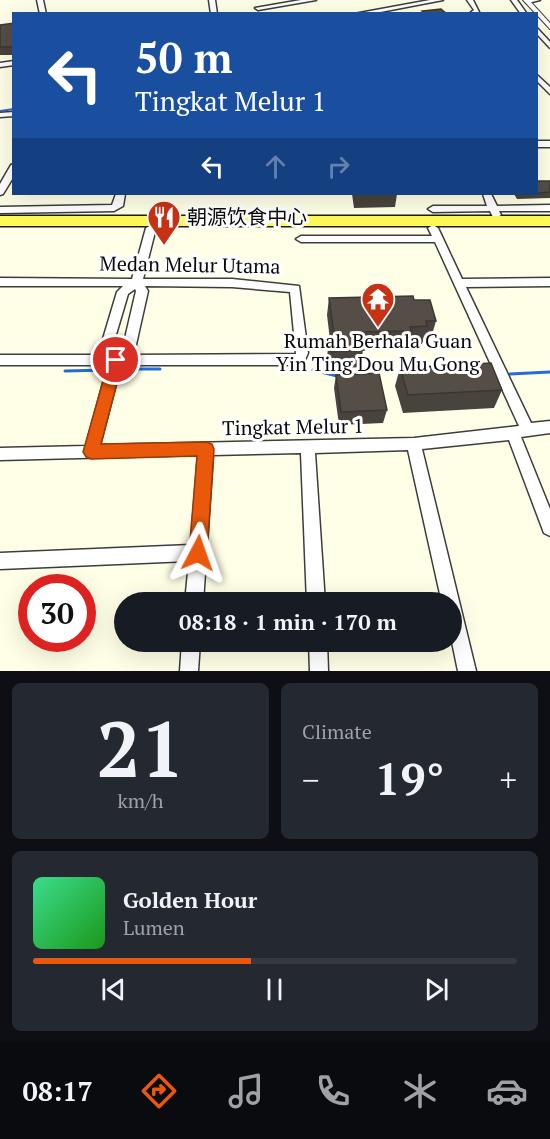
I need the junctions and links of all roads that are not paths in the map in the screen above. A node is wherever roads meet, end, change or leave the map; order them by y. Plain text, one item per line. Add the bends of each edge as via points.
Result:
1 (256, 0) edge
2 (313, 0) edge
3 (404, 0) edge
4 (440, 0) edge
5 (513, 0) edge
6 (527, 0) edge
7 (537, 0) edge
8 (412, 5) junction
9 (258, 10) edge
10 (369, 12) edge
11 (522, 12) edge
12 (547, 20) edge
13 (550, 27) edge
14 (538, 31) edge
15 (550, 46) edge
16 (538, 78) edge
17 (550, 92) edge
18 (12, 171) edge
19 (0, 192) edge
20 (120, 195) edge
21 (487, 195) edge
22 (433, 209) dead end
23 (0, 210) edge
24 (550, 212) edge
25 (496, 215) junction
26 (0, 221) edge
27 (151, 228) junction
28 (550, 228) edge
29 (0, 229) edge
30 (436, 233) junction
31 (301, 238) dead end
32 (0, 282) edge
33 (137, 282) junction
34 (550, 282) edge
35 (459, 283) junction
36 (0, 360) edge
37 (114, 366) junction
38 (550, 427) edge
39 (520, 432) junction
40 (414, 444) junction
41 (308, 446) junction
42 (206, 449) junction
43 (91, 452) junction
44 (0, 454) edge
45 (550, 528) edge
46 (198, 553) junction
47 (0, 561) edge
48 (195, 592) edge
49 (315, 592) edge
50 (448, 592) edge
51 (462, 650) edge
52 (190, 652) edge
53 (319, 652) edge
54 (189, 671) edge
55 (320, 671) edge
56 (467, 671) edge

1 - 9 street
2 - 9 street
3 - 8 street
4 - 8 street
5 - 11 street
6 - 7 street
6 - 12 street
8 - 10 street
12 - 13 street
14 - 15 street
16 - 17 street
18 - 19 street
20 - 23 street via 114,208
21 - 25 street
22 - 25 street
24 - 25 main road
25 - 26 main road
27 - 29 main road
27 - 30 main road
27 - 33 street
28 - 30 main road
30 - 31 street
30 - 35 street
32 - 33 street, Medan Melur Utama
33 - 37 street via 142,291 129,348
33 - 37 street via 123,292 106,349
33 - 37 street, Medan Melur Utama via 295,288 301,357
34 - 35 street
35 - 39 street
36 - 37 street, Medan Melur Utama
37 - 43 street
38 - 39 street, Tingkat Melur 1
39 - 40 street, Tingkat Melur 1
39 - 45 street
40 - 41 street, Tingkat Melur 1
40 - 50 street
41 - 42 street, Tingkat Melur 1
41 - 49 street
42 - 43 street, Tingkat Melur 1
42 - 46 street
43 - 44 street, Tingkat Melur 1
46 - 47 street
46 - 48 street
51 - 56 street
52 - 54 street
53 - 55 street

